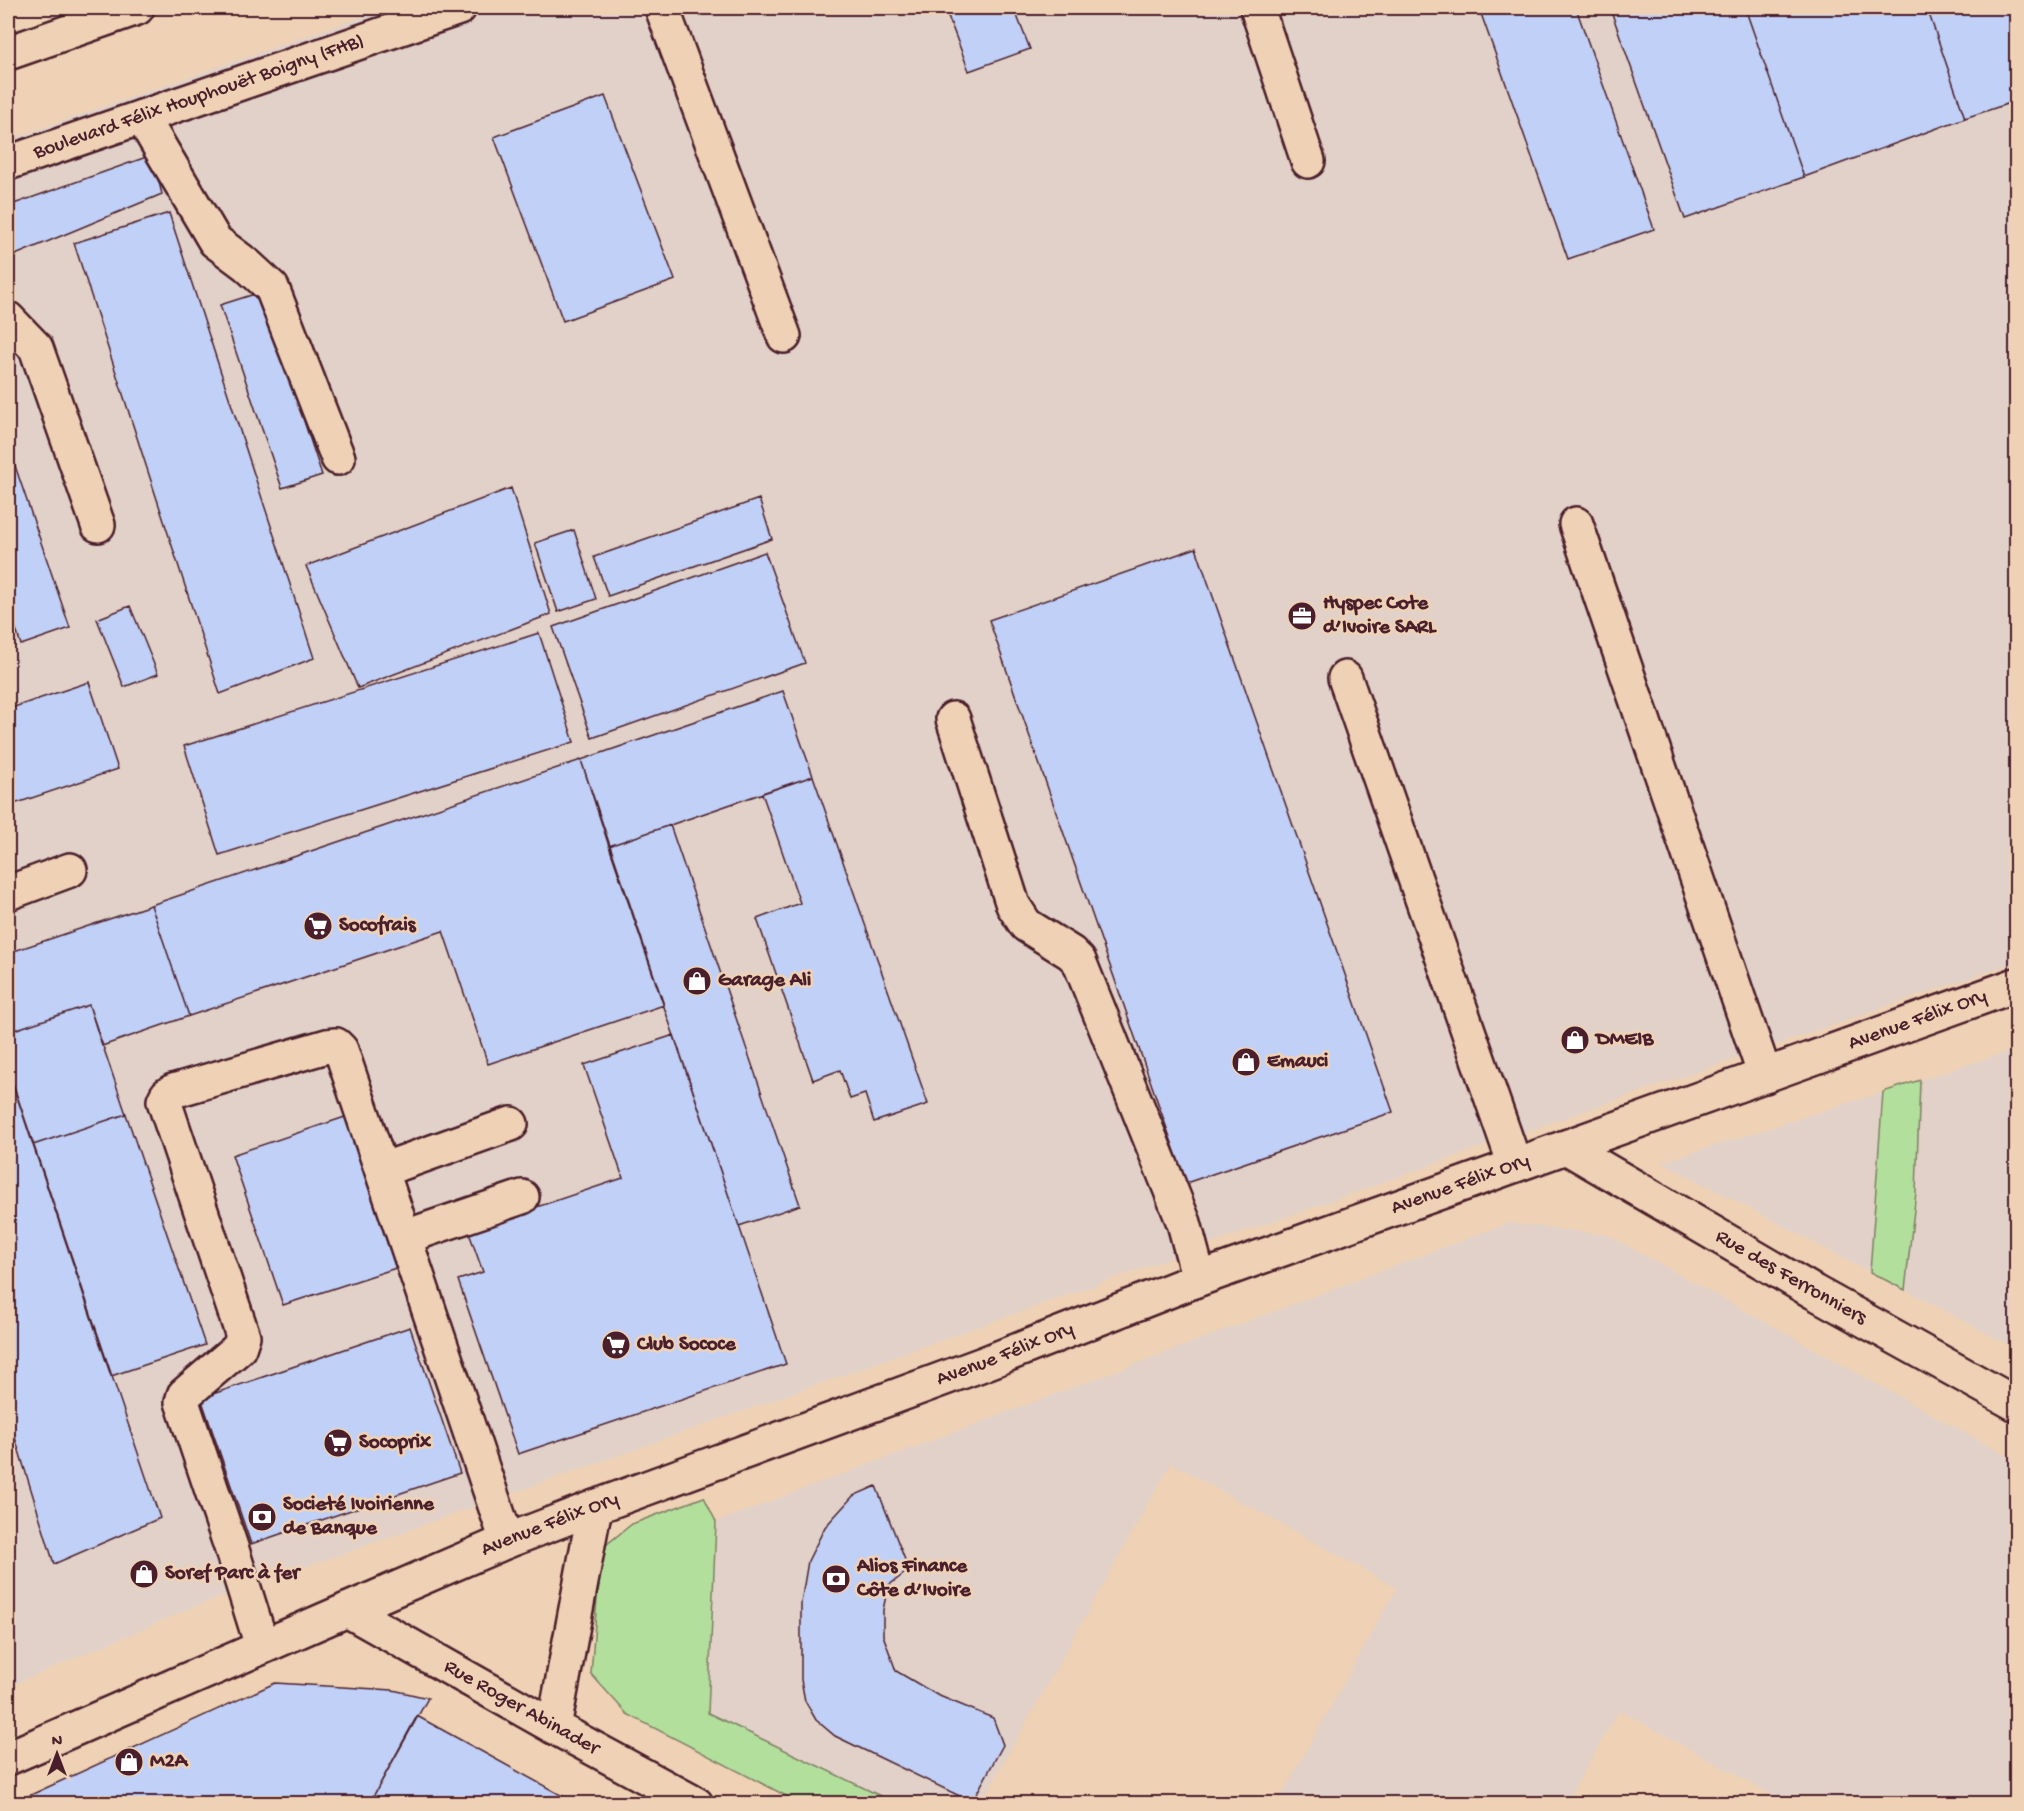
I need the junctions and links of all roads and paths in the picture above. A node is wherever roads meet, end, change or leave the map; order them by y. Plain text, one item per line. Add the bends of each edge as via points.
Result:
1 (137, 8) edge
2 (459, 8) edge
3 (662, 8) edge
4 (1257, 8) edge
5 (8, 53) edge
6 (142, 117) junction
7 (1308, 161) dead end
8 (8, 163) edge
9 (8, 319) edge
10 (784, 336) dead end
11 (338, 458) dead end
12 (1576, 524) dead end
13 (98, 525) dead end
14 (1345, 678) dead end
15 (953, 719) dead end
16 (70, 870) dead end
17 (8, 893) edge
18 (2016, 985) edge
19 (1765, 1076) junction
20 (511, 1124) dead end
21 (1566, 1147) junction
22 (1515, 1165) junction
23 (382, 1170) junction
24 (522, 1197) dead end
25 (405, 1237) junction
26 (1199, 1279) junction
27 (2016, 1404) edge
28 (595, 1507) junction
29 (507, 1541) junction
30 (347, 1610) junction
31 (262, 1646) junction
32 (554, 1727) junction
33 (8, 1758) edge
34 (696, 1803) edge

1 - 5 street
2 - 6 street, Boulevard Félix Houphouët Boigny (FHB)
3 - 10 street
4 - 7 street
6 - 8 street, Boulevard Félix Houphouët Boigny (FHB)
6 - 11 street via 215,241 272,288
9 - 13 street via 36,348
12 - 19 street
14 - 22 street
15 - 26 street via 1013,905 1026,925 1079,961 1184,1223
16 - 17 street
18 - 19 street, Avenue Félix Ory
19 - 21 street, Avenue Félix Ory
20 - 23 street
21 - 22 street, Avenue Félix Ory
21 - 27 street, Rue des Ferronniers
22 - 26 street, Avenue Félix Ory
23 - 25 street
23 - 31 street via 336,1045 167,1095 165,1101 243,1336 239,1348 184,1395 182,1402
24 - 25 street
25 - 29 street
26 - 28 street, Avenue Félix Ory via 983,1364
28 - 29 street, Avenue Félix Ory
28 - 32 street
29 - 30 street, Avenue Félix Ory
30 - 31 street, Avenue Félix Ory
30 - 32 street, Rue Roger Abinader
31 - 33 street, Avenue Félix Ory
32 - 34 street, Rue Roger Abinader

